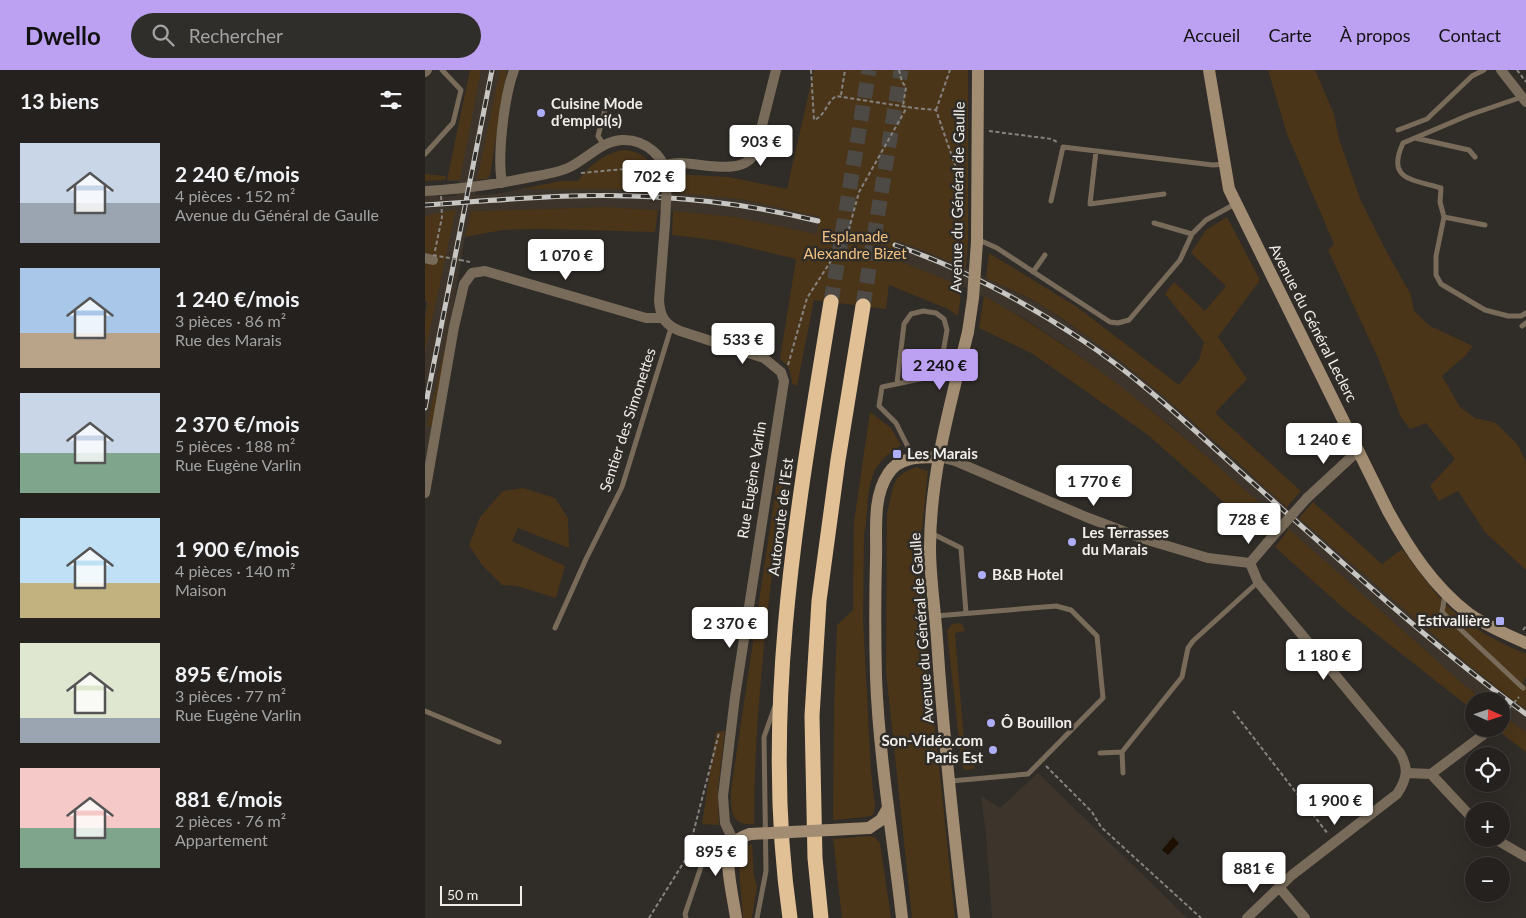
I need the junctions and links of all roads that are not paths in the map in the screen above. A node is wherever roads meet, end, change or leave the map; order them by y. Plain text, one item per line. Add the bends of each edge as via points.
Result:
1 (442, 70) edge
2 (514, 70) edge
3 (776, 70) edge
4 (978, 70) edge
5 (1209, 70) edge
6 (1484, 70) edge
7 (1501, 70) edge
8 (608, 99) dead end
9 (1524, 100) edge
10 (1398, 130) dead end
11 (1415, 138) junction
12 (604, 145) junction
13 (1096, 151) junction
14 (425, 154) edge
15 (1475, 158) dead end
16 (1224, 164) junction
17 (661, 167) junction
18 (502, 184) junction
19 (425, 190) edge
20 (1164, 194) dead end
21 (1051, 202) dead end
22 (1235, 204) junction
23 (1444, 217) junction
24 (1154, 223) dead end
25 (1485, 224) dead end
26 (1192, 234) junction
27 (977, 241) junction
28 (1045, 255) dead end
29 (1033, 272) junction
30 (831, 302) tunnel mouth
31 (863, 306) tunnel mouth
32 (1526, 313) edge
33 (662, 318) junction
34 (671, 328) junction
35 (897, 384) junction
36 (1359, 450) junction
37 (913, 457) junction
38 (939, 457) junction
39 (425, 494) edge
40 (931, 533) junction
41 (1250, 563) junction
42 (1257, 582) junction
43 (1445, 592) junction
44 (966, 613) junction
45 (935, 616) junction
46 (555, 628) dead end
47 (1526, 643) edge
48 (1523, 688) dead end
49 (780, 694) junction
50 (425, 711) edge
51 (1479, 738) edge
52 (499, 742) dead end
53 (1122, 752) junction
54 (1100, 753) dead end
55 (1123, 773) dead end
56 (1407, 773) junction
57 (1431, 774) junction
58 (950, 781) junction
59 (888, 808) junction
60 (1465, 810) edge
61 (869, 828) junction
62 (893, 840) junction
63 (734, 842) junction
64 (1509, 847) edge
65 (1526, 857) edge
66 (703, 861) dead end
67 (1279, 887) junction
68 (685, 918) edge
69 (736, 918) edge
70 (757, 918) edge
71 (790, 918) edge
72 (821, 918) edge
73 (902, 918) edge
74 (964, 918) edge
75 (1247, 918) edge
76 (1305, 918) edge

1 - 14 lane via 461,90 453,123
2 - 18 street via 500,150
3 - 17 street via 752,158 728,167 680,163
4 - 27 main road, Avenue du Général de Gaulle
5 - 16 main road, Avenue du Général Leclerc
6 - 10 lane via 1473,76 1427,119
7 - 9 street
8 - 12 lane via 598,136
9 - 11 lane via 1469,115
11 - 15 lane via 1469,150
11 - 23 lane via 1403,143 1397,155 1398,169 1403,177 1441,188
12 - 17 street via 619,140 644,145 657,155
12 - 18 street via 569,167
13 - 16 lane
13 - 20 lane via 1090,204
13 - 21 lane via 1063,146
16 - 22 main road, Avenue du Général Leclerc
17 - 33 street, bridge via 667,181 659,300
18 - 19 street
22 - 26 lane via 1206,220
22 - 36 main road, Avenue du Général Leclerc
23 - 25 lane
23 - 32 lane via 1436,256 1436,275 1441,284 1485,310 1508,316
24 - 26 lane
26 - 29 lane via 1180,260 1129,320 1118,323 1110,322
27 - 29 lane via 997,248
27 - 38 main road, Avenue du Général de Gaulle, bridge via 968,332
28 - 29 lane
30 - 49 highway, Autoroute de l’Est via 801,494
31 - 72 highway via 819,602 811,716 815,858
33 - 34 street
33 - 39 street via 646,318 493,272 472,274 464,284 454,328
34 - 46 lane, Sentier des Simonettes via 622,487
34 - 63 street, Rue Eugène Varlin via 764,358 781,372 784,381 735,697 723,796 725,823
35 - 35 lane via 905,324 911,314 923,311 936,313 944,319 947,330 939,375
35 - 37 lane via 881,387 879,406 896,423
36 - 41 street, bridge via 1307,498
36 - 43 main road, Avenue du Général Leclerc via 1407,544
37 - 38 main road
37 - 59 main road via 889,472 881,485 878,504 877,678
38 - 40 main road, Avenue du Général de Gaulle
38 - 41 street via 1144,539 1208,558
40 - 44 lane via 961,548
40 - 45 main road, Avenue du Général de Gaulle
41 - 42 street
42 - 53 lane via 1193,641 1188,648 1182,677
42 - 56 street via 1400,753
43 - 47 main road, Avenue du Général Leclerc via 1494,629
43 - 48 lane via 1442,612
44 - 45 lane
44 - 58 lane via 1056,606 1071,610 1097,636 1103,698 1028,774
45 - 58 main road, Avenue du Général de Gaulle
49 - 70 lane via 764,737 766,871
49 - 71 highway, Autoroute de l’Est via 780,812
50 - 52 lane
51 - 57 street
53 - 54 lane
53 - 55 lane
56 - 57 street
56 - 67 street via 1397,794
57 - 60 street
58 - 74 main road, Avenue du Général de Gaulle
59 - 61 main road via 881,820
59 - 62 main road
61 - 62 main road
61 - 63 main road, bridge via 750,834
62 - 73 main road
63 - 69 main road via 728,861
64 - 65 street
66 - 68 lane
67 - 75 street
67 - 76 street

